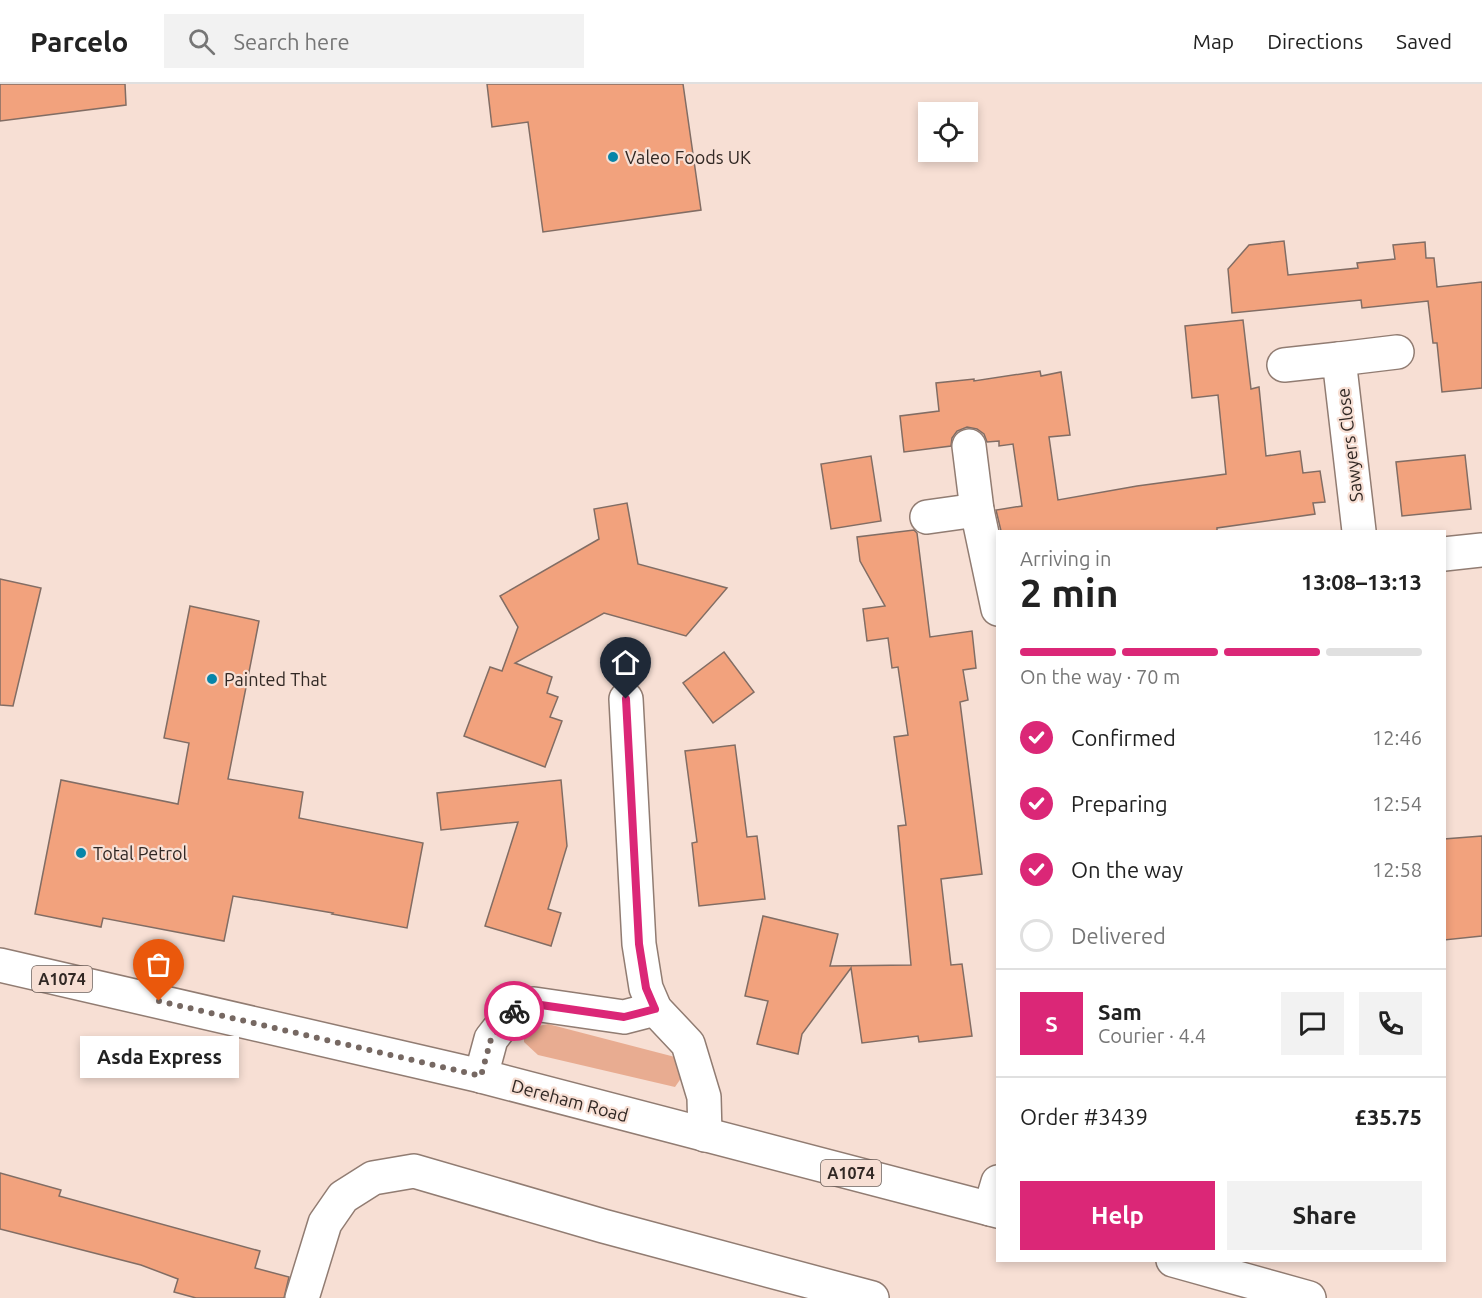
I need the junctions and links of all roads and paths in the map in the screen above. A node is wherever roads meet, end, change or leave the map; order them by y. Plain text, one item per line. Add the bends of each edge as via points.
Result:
1 (1397, 352) dead end
2 (1340, 359) junction
3 (1284, 365) dead end
4 (969, 446) dead end
5 (977, 510) junction
6 (927, 517) dead end
7 (1359, 530) edge
8 (1482, 550) edge
9 (1446, 554) edge
10 (996, 600) edge
11 (626, 699) dead end
12 (0, 965) edge
13 (655, 1009) junction
14 (481, 1076) junction
15 (705, 1135) junction
16 (995, 1201) edge
17 (1180, 1262) edge
18 (302, 1298) edge
19 (872, 1298) edge
20 (1309, 1298) edge

1 - 2 main road
2 - 3 main road
2 - 7 main road, Sawyers Close
4 - 5 main road
5 - 6 main road
5 - 10 main road
8 - 9 main road
11 - 13 main road via 639,944 646,988
12 - 14 main road, Dereham Road / A1074
13 - 14 main road via 624,1017 534,1004 512,1012 491,1039
13 - 15 main road via 688,1044 704,1097
14 - 15 main road, Dereham Road / A1074
15 - 16 main road, Dereham Road / A1074
17 - 20 main road
18 - 19 main road via 325,1223 343,1197 373,1178 414,1171

